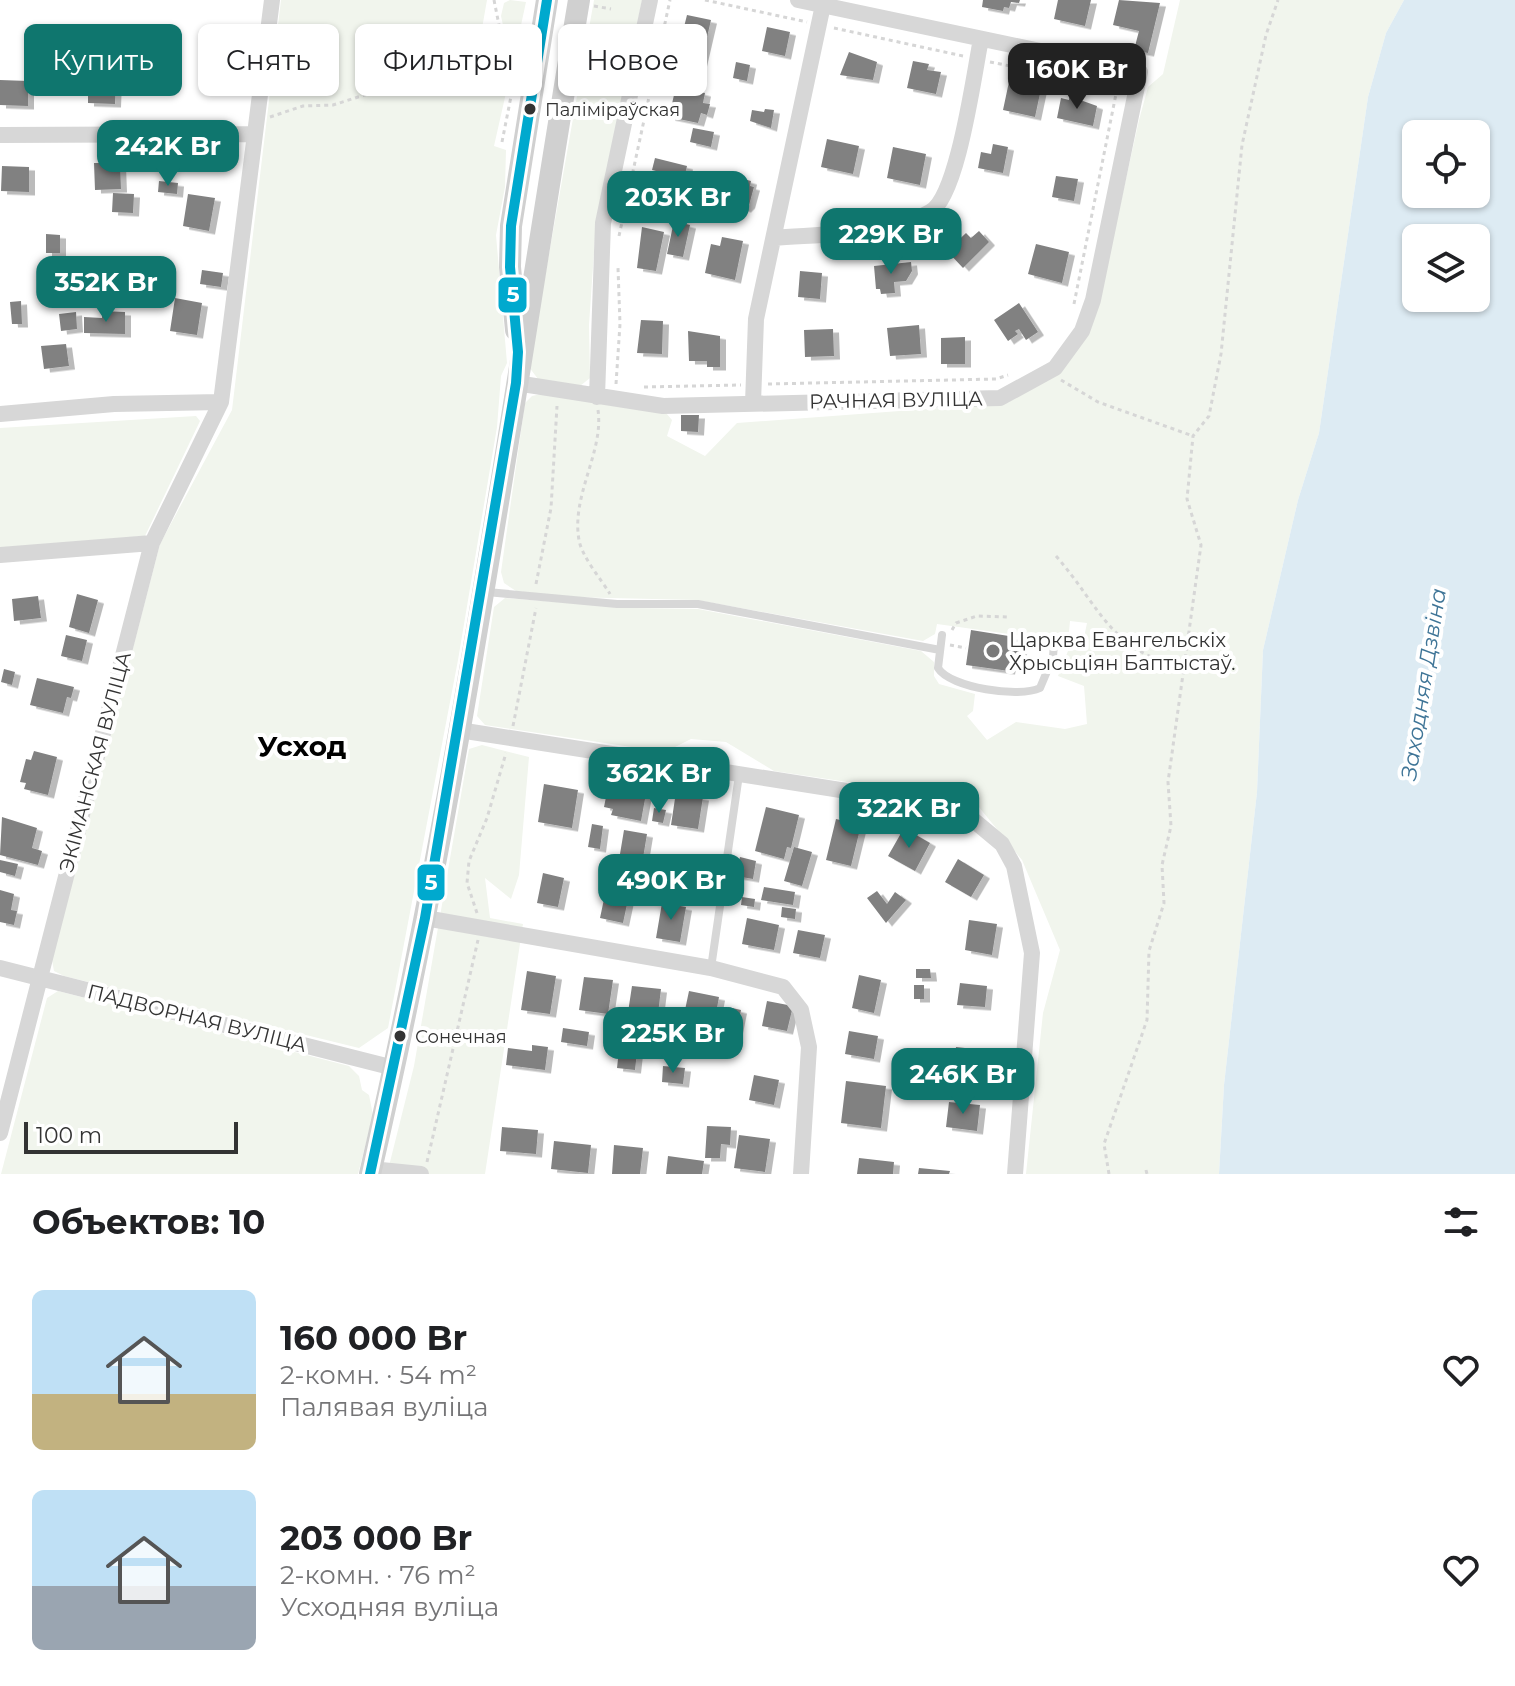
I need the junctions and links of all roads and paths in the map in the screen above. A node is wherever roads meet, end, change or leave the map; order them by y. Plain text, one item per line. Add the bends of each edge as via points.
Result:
1 (272, 0) edge
2 (494, 0) edge
3 (547, 0) edge
4 (579, 0) edge
5 (650, 0) edge
6 (670, 0) edge
7 (705, 0) edge
8 (798, 0) edge
9 (1278, 0) edge
10 (823, 5) junction
11 (499, 24) edge
12 (819, 24) junction
13 (981, 39) junction
14 (977, 59) junction
15 (1121, 69) junction
16 (1117, 88) junction
17 (361, 96) edge
18 (511, 96) edge
19 (254, 128) junction
20 (0, 135) edge
21 (502, 142) dead end
22 (774, 238) junction
23 (619, 239) dead end
24 (618, 264) dead end
25 (1072, 318) dead end
26 (1011, 374) dead end
27 (1049, 374) junction
28 (516, 383) junction
29 (758, 384) dead end
30 (742, 385) dead end
31 (631, 387) dead end
32 (553, 389) junction
33 (597, 397) junction
34 (615, 400) junction
35 (221, 402) junction
36 (753, 403) junction
37 (0, 414) edge
38 (1193, 436) junction
39 (152, 543) junction
40 (0, 555) edge
41 (1056, 556) dead end
42 (482, 591) junction
43 (536, 598) junction
44 (617, 604) junction
45 (1007, 617) dead end
46 (942, 635) dead end
47 (1054, 643) dead end
48 (950, 645) junction
49 (966, 648) dead end
50 (944, 652) junction
51 (1186, 668) junction
52 (459, 730) junction
53 (510, 739) junction
54 (739, 775) junction
55 (425, 918) junction
56 (481, 927) junction
57 (0, 968) edge
58 (711, 968) junction
59 (39, 979) junction
60 (394, 1068) junction
61 (0, 1133) edge
62 (371, 1171) edge
63 (423, 1174) edge
64 (801, 1174) edge
65 (1015, 1174) edge
66 (1109, 1174) edge

1 - 19 street, ЭКІМАНСКАЯ ВУЛІЦА
2 - 11 path
3 - 28 main road via 511,226
4 - 28 main road
5 - 33 street via 603,223
6 - 23 path
7 - 12 path
8 - 10 street
9 - 38 path via 1242,145 1221,354 1209,416
10 - 12 street
10 - 13 street
12 - 14 path
12 - 22 street
13 - 14 street
13 - 15 street
14 - 16 path
14 - 22 street via 954,171 942,202 931,212 884,227
15 - 16 path
15 - 27 street, РАЧНАЯ ВУЛІЦА via 1140,72 1093,300 1082,331
16 - 25 path
17 - 19 path via 333,105 303,106
18 - 21 path
19 - 20 street
19 - 35 street, ЭКІМАНСКАЯ ВУЛІЦА
22 - 36 street via 756,319
24 - 34 path
26 - 29 path via 996,379
27 - 36 street, РАЧНАЯ ВУЛІЦА via 1000,398
27 - 38 path via 1098,402
28 - 32 street, РАЧНАЯ ВУЛІЦА
28 - 42 main road
30 - 31 path
32 - 33 street, РАЧНАЯ ВУЛІЦА
32 - 43 path via 558,395 551,508
33 - 34 street, РАЧНАЯ ВУЛІЦА
33 - 44 path via 601,427 585,478 579,542
34 - 36 street, РАЧНАЯ ВУЛІЦА via 663,406
35 - 37 street
35 - 39 street, ЭКІМАНСКАЯ ВУЛІЦА
38 - 51 path via 1187,499 1201,545
39 - 40 street
39 - 59 street, ЭКІМАНСКАЯ ВУЛІЦА
41 - 51 path via 1110,631 1154,661
42 - 43 lane
42 - 52 main road
43 - 44 lane
43 - 53 path
44 - 50 lane via 698,604
45 - 48 path via 977,616 956,623
46 - 50 lane
47 - 50 lane via 1040,688 1028,694 958,683 938,668
48 - 49 path
48 - 50 path
51 - 66 path via 1168,782 1171,826 1162,865 1164,903 1149,951 1147,1020 1104,1144
52 - 53 street
52 - 55 main road
53 - 54 street
53 - 56 path via 469,861 467,883
54 - 58 lane
54 - 65 street via 942,806 976,821 1002,844 1014,866 1032,953
55 - 56 street
55 - 60 main road
56 - 58 street
56 - 63 path
57 - 59 street, ПАДВОРНАЯ ВУЛІЦА
58 - 64 street via 783,987 801,1010 809,1047
59 - 60 street, ПАДВОРНАЯ ВУЛІЦА
59 - 61 street, ЭКІМАНСКАЯ ВУЛІЦА
60 - 62 main road
62 - 63 street

